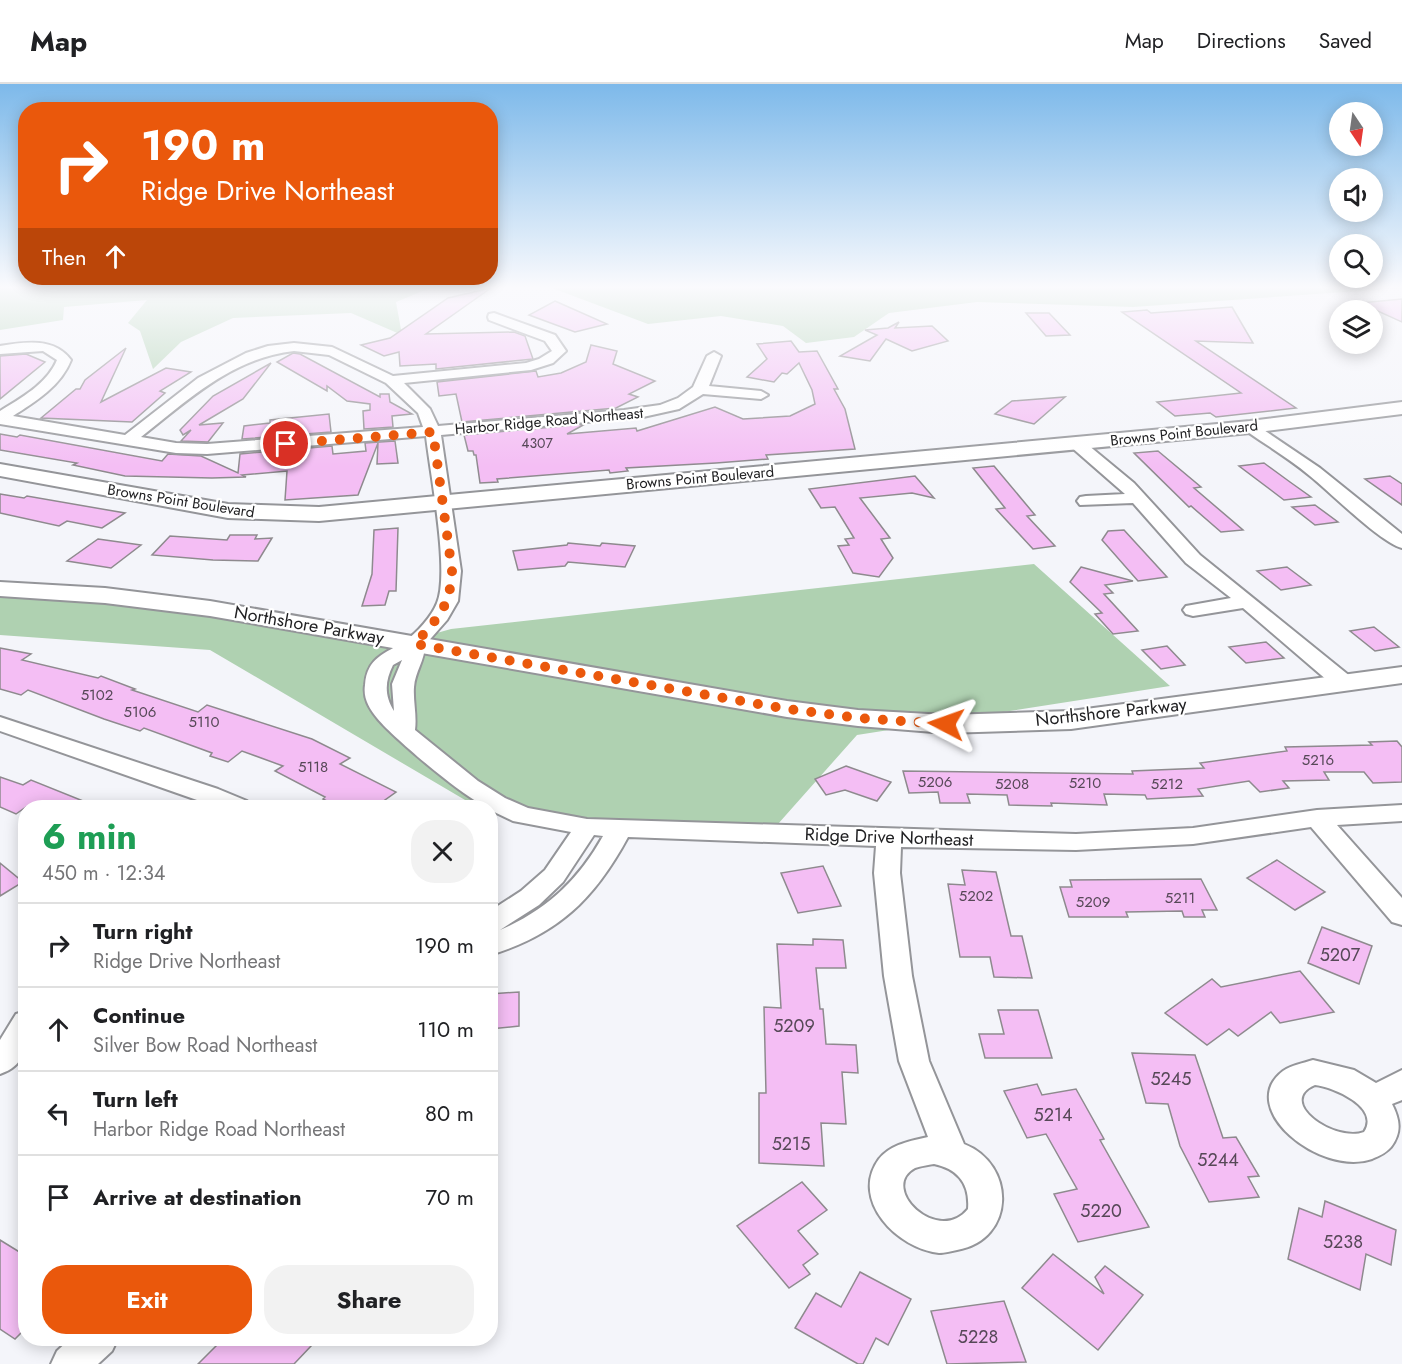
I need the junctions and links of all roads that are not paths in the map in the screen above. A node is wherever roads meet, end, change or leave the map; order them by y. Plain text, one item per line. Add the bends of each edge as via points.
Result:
1 (288, 348) edge
2 (302, 348) edge
3 (557, 348) edge
4 (0, 350) edge
5 (714, 356) dead end
6 (391, 380) junction
7 (700, 389) junction
8 (761, 396) dead end
9 (1402, 408) edge
10 (0, 419) edge
11 (1250, 427) junction
12 (433, 432) junction
13 (129, 439) junction
14 (1076, 443) junction
15 (0, 470) edge
16 (1138, 498) junction
17 (1086, 501) dead end
18 (441, 503) junction
19 (1402, 543) edge
20 (0, 589) edge
21 (1246, 602) junction
22 (1193, 610) dead end
23 (415, 644) junction
24 (1402, 675) edge
25 (1343, 682) junction
26 (0, 724) edge
27 (222, 800) edge
28 (490, 800) edge
29 (498, 805) edge
30 (1402, 813) edge
31 (1317, 818) junction
32 (587, 827) junction
33 (620, 828) junction
34 (889, 838) junction
35 (1402, 915) edge
36 (498, 919) edge
37 (498, 942) edge
38 (18, 1039) edge
39 (0, 1062) edge
40 (1402, 1083) edge
41 (1373, 1099) dead end
42 (951, 1153) dead end
43 (90, 1346) edge
44 (70, 1364) edge

1 - 13 street via 268,350 203,381
2 - 6 street via 326,350
3 - 6 street via 558,354 535,366
4 - 10 street via 45,348 64,360 62,368 42,389
5 - 7 street
6 - 12 street, Ridge Drive Northeast via 421,406
7 - 8 street
7 - 12 street, Harbor Ridge Road Northeast via 678,403 637,414
9 - 11 street, Browns Point Boulevard
10 - 13 street, Harbor Ridge Road Northeast
11 - 14 street, Browns Point Boulevard
11 - 19 street via 1314,471
12 - 13 street, Harbor Ridge Road Northeast via 207,450
12 - 18 street, Ridge Drive Northeast
14 - 16 street
14 - 18 street, Browns Point Boulevard
15 - 18 street, Browns Point Boulevard via 246,513 319,514
16 - 17 street
16 - 21 street via 1193,559
18 - 23 street, Ridge Drive Northeast via 451,585 440,616
20 - 23 street, Northshore Parkway via 180,603
21 - 22 street
21 - 25 street
23 - 25 street, Northshore Parkway via 787,709 946,724 1071,720
23 - 28 street, Ridge Drive Northeast via 403,684 403,732
24 - 25 street, Northshore Parkway
26 - 27 street
29 - 32 street, Ridge Drive Northeast via 522,815
30 - 31 street, Ridge Drive Northeast
31 - 34 street, Ridge Drive Northeast via 1193,836 1113,841
31 - 35 street
32 - 33 street, Ridge Drive Northeast
32 - 36 street via 554,876
33 - 34 street, Ridge Drive Northeast
33 - 37 street via 590,878 571,897 536,925
34 - 42 street via 887,873 898,976 914,1061
38 - 39 street
40 - 41 street
43 - 44 street

